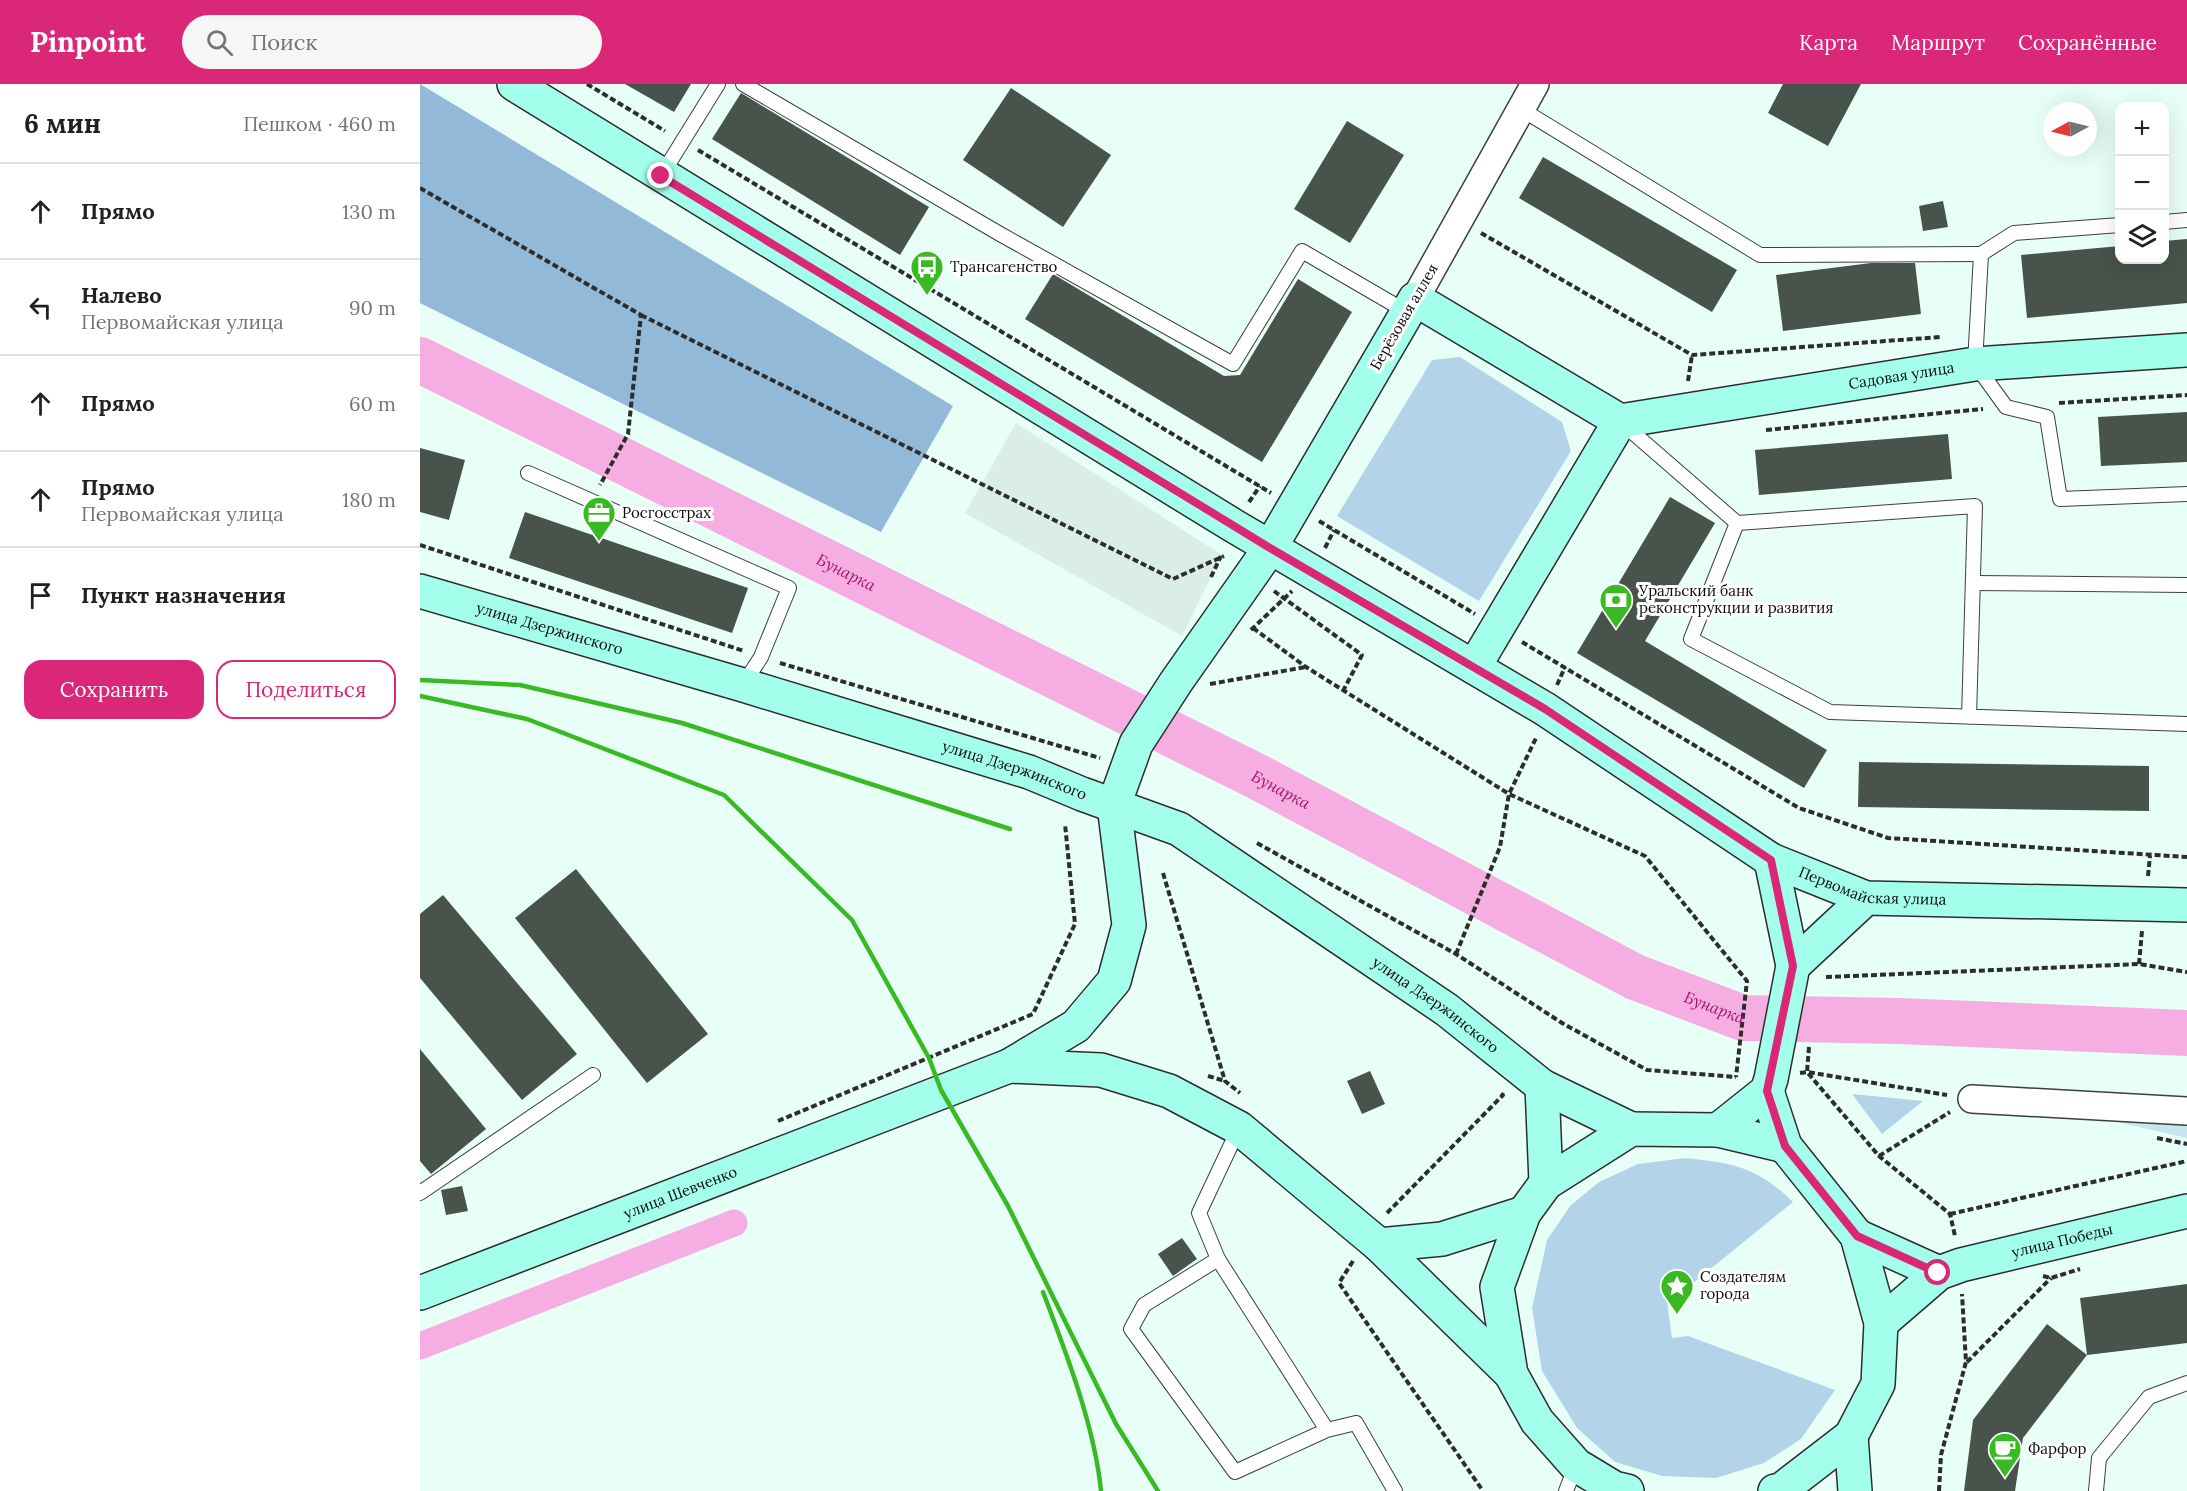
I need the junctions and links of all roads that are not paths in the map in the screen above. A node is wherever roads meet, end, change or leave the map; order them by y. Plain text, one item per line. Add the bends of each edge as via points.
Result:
1 (514, 84) edge
2 (718, 84) edge
3 (743, 84) edge
4 (1535, 84) edge
5 (1521, 109) junction
6 (661, 176) junction
7 (2187, 220) edge
8 (2169, 222) edge
9 (2115, 225) edge
10 (1981, 254) junction
11 (1411, 306) junction
12 (2187, 350) edge
13 (1975, 364) junction
14 (1620, 422) junction
15 (528, 473) dead end
16 (2187, 494) edge
17 (1737, 523) junction
18 (1270, 548) junction
19 (1973, 583) junction
20 (2187, 585) edge
21 (420, 591) edge
22 (1474, 667) junction
23 (743, 685) junction
24 (1969, 717) junction
25 (2187, 724) edge
26 (1114, 805) junction
27 (1771, 860) junction
28 (1866, 898) junction
29 (2187, 905) edge
30 (1799, 976) junction
31 (1009, 1066) junction
32 (593, 1075) dead end
33 (1542, 1086) junction
34 (1767, 1091) junction
35 (1972, 1099) road end
36 (2187, 1111) edge
37 (1239, 1128) junction
38 (1631, 1129) junction
39 (1718, 1130) junction
40 (1785, 1146) junction
41 (1546, 1183) junction
42 (420, 1193) edge
43 (2187, 1211) edge
44 (1524, 1213) junction
45 (1379, 1231) junction
46 (1857, 1236) junction
47 (1218, 1259) junction
48 (1950, 1269) junction
49 (420, 1293) edge
50 (1881, 1323) junction
51 (1511, 1374) junction
52 (2187, 1383) edge
53 (1327, 1430) junction
54 (1851, 1436) junction
55 (1571, 1478) edge
56 (1395, 1491) edge
57 (1627, 1491) edge
58 (1780, 1491) edge
59 (1855, 1491) edge
60 (2096, 1491) edge

1 - 6 main road
2 - 6 lane
3 - 11 lane via 1233,364 1302,251
4 - 5 street, Берёзовая аллея
5 - 10 lane via 1760,255
5 - 11 street, Берёзовая аллея
6 - 18 main road via 1228,540
7 - 8 lane
9 - 10 lane via 2014,233
10 - 13 lane
11 - 14 main road
11 - 18 main road, Берёзовая аллея
12 - 13 main road, Садовая улица
13 - 14 main road, Садовая улица
13 - 16 lane via 2006,407 2047,417 2060,500
14 - 17 lane
14 - 22 main road via 1515,633
15 - 23 lane via 789,588 761,657
17 - 19 lane via 1975,506
17 - 24 lane via 1691,639 1830,712
18 - 22 main road, Первомайская улица
18 - 26 main road, Берёзовая аллея via 1136,744
19 - 20 lane
19 - 24 lane
21 - 23 main road, улица Дзержинского
22 - 27 main road, Первомайская улица via 1545,709
23 - 26 main road, улица Дзержинского via 1029,772
24 - 25 lane
26 - 31 main road via 1129,925 1114,981 1076,1026
26 - 33 main road, улица Дзержинского via 1179,829 1447,1010
27 - 28 main road, Первомайская улица
27 - 30 main road
28 - 29 main road, Первомайская улица
28 - 30 main road
30 - 34 main road
31 - 37 main road via 1101,1070 1169,1091
31 - 49 main road, улица Шевченко
32 - 42 lane
33 - 38 main road, улица Дзержинского
33 - 41 main road
34 - 39 main road
34 - 40 main road
35 - 36 street
37 - 45 main road
37 - 47 lane via 1199,1213
38 - 39 main road
38 - 41 main road
39 - 40 main road
40 - 46 main road
41 - 44 main road
43 - 48 main road, улица Победы
44 - 45 main road via 1442,1239
44 - 51 main road via 1497,1287
45 - 51 main road
46 - 48 main road
46 - 50 main road
47 - 53 lane
47 - 53 lane via 1144,1305 1131,1329 1235,1472
48 - 50 main road
50 - 54 main road via 1878,1384
51 - 55 main road
52 - 60 lane via 2149,1397 2098,1458
53 - 56 lane via 1356,1423
54 - 58 main road
54 - 59 main road
55 - 57 main road

